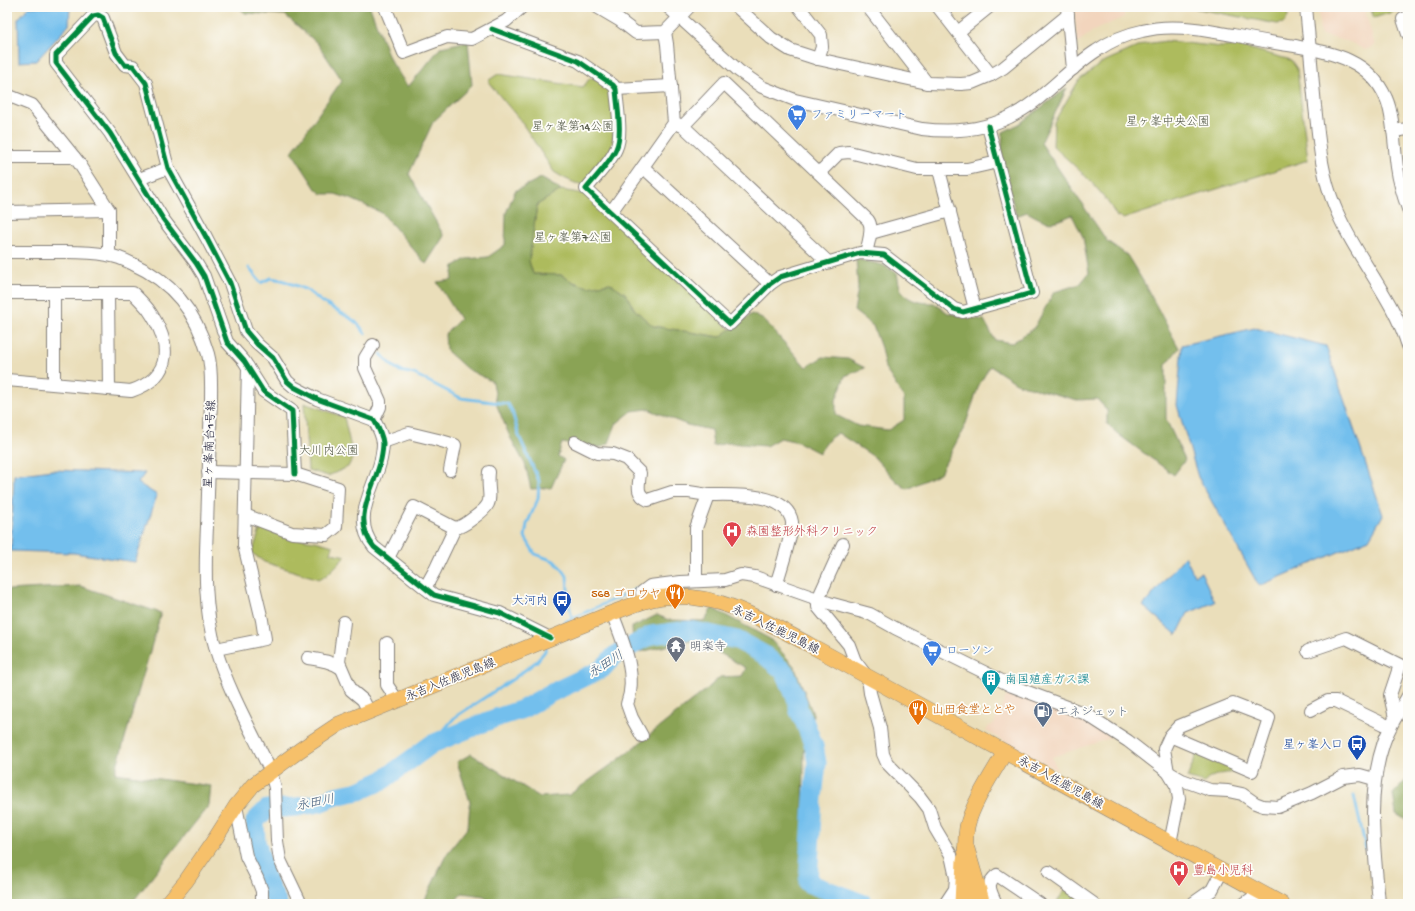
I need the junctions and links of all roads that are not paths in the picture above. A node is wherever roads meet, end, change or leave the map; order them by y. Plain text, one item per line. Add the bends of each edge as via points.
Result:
1 (522, 7) edge
2 (597, 7) edge
3 (668, 7) edge
4 (689, 7) edge
5 (737, 7) edge
6 (799, 7) edge
7 (868, 7) edge
8 (938, 7) edge
9 (989, 7) edge
10 (1306, 7) edge
11 (390, 8) edge
12 (1067, 11) edge
13 (680, 17) junction
14 (1408, 17) edge
15 (492, 28) junction
16 (665, 32) junction
17 (958, 32) junction
18 (1408, 34) edge
19 (1309, 49) junction
20 (818, 59) junction
21 (1073, 70) junction
22 (991, 75) junction
23 (927, 83) junction
24 (671, 86) junction
25 (616, 89) junction
26 (7, 95) edge
27 (678, 124) junction
28 (988, 126) junction
29 (1408, 129) edge
30 (1393, 131) junction
31 (7, 157) edge
32 (74, 157) junction
33 (998, 162) junction
34 (643, 167) junction
35 (168, 168) junction
36 (939, 170) junction
37 (819, 173) junction
38 (139, 179) junction
39 (1408, 209) edge
40 (109, 210) junction
41 (950, 211) junction
42 (7, 212) edge
43 (610, 212) junction
44 (871, 233) junction
45 (7, 252) edge
46 (866, 253) junction
47 (109, 255) junction
48 (828, 262) junction
49 (770, 284) junction
50 (54, 293) junction
51 (108, 293) junction
52 (7, 294) edge
53 (976, 309) junction
54 (373, 345) dead end
55 (1408, 346) edge
56 (248, 367) junction
57 (7, 380) edge
58 (54, 384) junction
59 (109, 389) junction
60 (374, 420) junction
61 (383, 442) junction
62 (575, 442) dead end
63 (450, 470) dead end
64 (208, 472) junction
65 (489, 472) dead end
66 (246, 473) junction
67 (295, 474) junction
68 (708, 495) junction
69 (245, 515) junction
70 (455, 528) junction
71 (843, 544) dead end
72 (388, 558) junction
73 (696, 582) junction
74 (776, 585) junction
75 (425, 588) junction
76 (818, 599) junction
77 (642, 602) junction
78 (612, 613) junction
79 (344, 622) dead end
80 (550, 638) junction
81 (387, 643) dead end
82 (216, 649) junction
83 (1308, 651) dead end
84 (308, 658) dead end
85 (341, 668) junction
86 (868, 678) junction
87 (1408, 696) edge
88 (397, 700) junction
89 (1311, 710) dead end
90 (369, 712) junction
91 (1393, 722) junction
92 (642, 736) dead end
93 (1170, 736) junction
94 (1005, 752) junction
95 (271, 772) junction
96 (1168, 772) junction
97 (1374, 779) junction
98 (236, 806) junction
99 (1170, 843) junction
100 (966, 848) junction
101 (1222, 871) junction
102 (1050, 872) dead end
103 (1263, 894) junction
104 (167, 904) edge
105 (262, 904) edge
106 (301, 904) edge
107 (945, 904) edge
108 (963, 904) edge
109 (972, 904) edge
110 (982, 904) edge
111 (996, 904) edge
112 (1040, 904) edge
113 (1094, 904) edge
114 (1192, 904) edge
115 (1244, 904) edge
116 (1282, 904) edge
117 (1379, 904) edge

1 - 15 street via 506,21
2 - 16 street via 636,33
3 - 13 street
4 - 13 street
5 - 20 street via 771,38 790,50
6 - 20 street via 821,35 822,47
7 - 23 street
8 - 17 street
9 - 17 street
10 - 19 street
11 - 15 street via 404,53 448,37 472,39
12 - 21 street
12 - 22 street via 1003,68
13 - 16 street
13 - 28 street via 739,71 762,87 795,100 922,129 959,131
14 - 18 street via 1403,19
15 - 25 street via 578,61
16 - 24 street
17 - 22 street
19 - 21 street via 1204,30 1165,27 1142,31 1118,40 1096,51
19 - 30 street via 1343,57 1369,74 1387,98
19 - 55 street via 1323,174 1335,208 1391,308
20 - 23 street
21 - 28 street via 1030,105
22 - 23 street via 972,83
24 - 25 street
24 - 27 street
25 - 43 street via 620,135 617,148 586,189
26 - 32 street via 32,105
27 - 34 street
27 - 37 street via 724,83
27 - 48 street
28 - 33 street
29 - 30 street
30 - 39 street via 1396,167
31 - 32 street
32 - 40 street
33 - 36 street via 967,169
33 - 53 street via 1032,293
34 - 43 street
34 - 49 street
35 - 38 street
35 - 38 street via 146,83 132,66 125,64 116,53 103,18 93,16 56,55 56,63 110,133
35 - 60 street via 230,283 246,331 256,344 273,358 287,381 294,387 317,399
36 - 37 street via 917,169 848,152 839,153
36 - 41 street
37 - 44 street via 871,223
38 - 56 street via 163,219 204,276 227,342
40 - 42 street
40 - 47 street
41 - 44 street
41 - 53 street
43 - 49 street via 730,324
44 - 46 street
45 - 47 street, 星ヶ峯南台1号線 via 90,252
46 - 48 street via 860,252
46 - 53 street via 884,255 954,309 964,312
47 - 64 street, 星ヶ峯南台1号線 via 147,270 164,282 188,308 198,324 211,372
48 - 49 street via 793,272
50 - 51 street
50 - 52 street
50 - 58 street
51 - 59 street
51 - 59 street via 133,293 151,314 165,347 165,359 161,369 148,383 131,390
54 - 60 street via 365,358 365,368 380,401
56 - 66 street
56 - 67 street via 263,391 292,411
57 - 58 street
58 - 59 street
60 - 61 street
61 - 63 street via 409,433 454,445
61 - 72 street via 379,470 364,508 364,526 370,543
62 - 68 street via 597,453 613,454 626,459 640,473 639,491 642,497 648,500 672,492
64 - 66 street
64 - 82 street, 星ヶ峯南台1号線 via 206,596
65 - 70 street via 489,505 460,528
66 - 67 street
66 - 69 street
67 - 69 street via 338,488 336,527 326,535 292,533
68 - 73 street via 696,528
68 - 74 street via 743,495 769,499 789,512 792,523
69 - 82 street via 245,552 265,639
70 - 72 street via 414,507
70 - 75 street
71 - 76 street
72 - 75 street
73 - 74 street via 741,576 755,577
73 - 77 street via 650,586 642,592
74 - 76 street
75 - 80 street via 434,595 500,613
76 - 86 street via 818,607 849,645 855,661
76 - 96 street via 870,614 1012,686 1086,714 1128,741
77 - 78 main road, 永吉入佐鹿児島線
77 - 86 main road, 永吉入佐鹿児島線 via 664,597 684,597 710,600 740,609
78 - 80 main road, 永吉入佐鹿児島線
78 - 92 street via 629,666 630,695 627,704
79 - 85 street
80 - 88 main road, 永吉入佐鹿児島線
81 - 88 street via 387,685
82 - 95 street, 星ヶ峯南台1号線 via 226,677
83 - 91 street via 1346,638 1400,665 1390,695
84 - 85 street via 323,660
85 - 90 street via 351,690 363,700
86 - 94 main road, 永吉入佐鹿児島線
86 - 107 street via 887,763 929,809 935,828 951,855 956,878 955,889
87 - 91 street
88 - 90 main road, 永吉入佐鹿児島線
89 - 91 street via 1328,701 1336,701
90 - 95 main road, 永吉入佐鹿児島線 via 340,724
91 - 97 street via 1383,744
93 - 93 street via 1179,726 1233,704 1269,718 1252,771
93 - 96 street via 1164,749
94 - 99 main road, 永吉入佐鹿児島線
94 - 100 main road via 972,810 967,827
95 - 98 main road, 永吉入佐鹿児島線
95 - 106 street, 星ヶ峯南台1号線 via 275,788 280,860
96 - 97 street via 1210,790 1242,794 1263,806 1278,807 1343,777 1360,775
96 - 99 street via 1177,787 1179,799
97 - 117 street via 1372,817
98 - 104 main road, 永吉入佐鹿児島線 via 186,881
98 - 105 street via 246,856 262,891
99 - 101 main road, 永吉入佐鹿児島線
100 - 108 highway
100 - 109 main road
100 - 110 highway
101 - 103 main road, 永吉入佐鹿児島線
101 - 114 street via 1212,890
102 - 113 street
103 - 115 street
103 - 116 main road, 永吉入佐鹿児島線
111 - 112 street via 990,882 997,875

